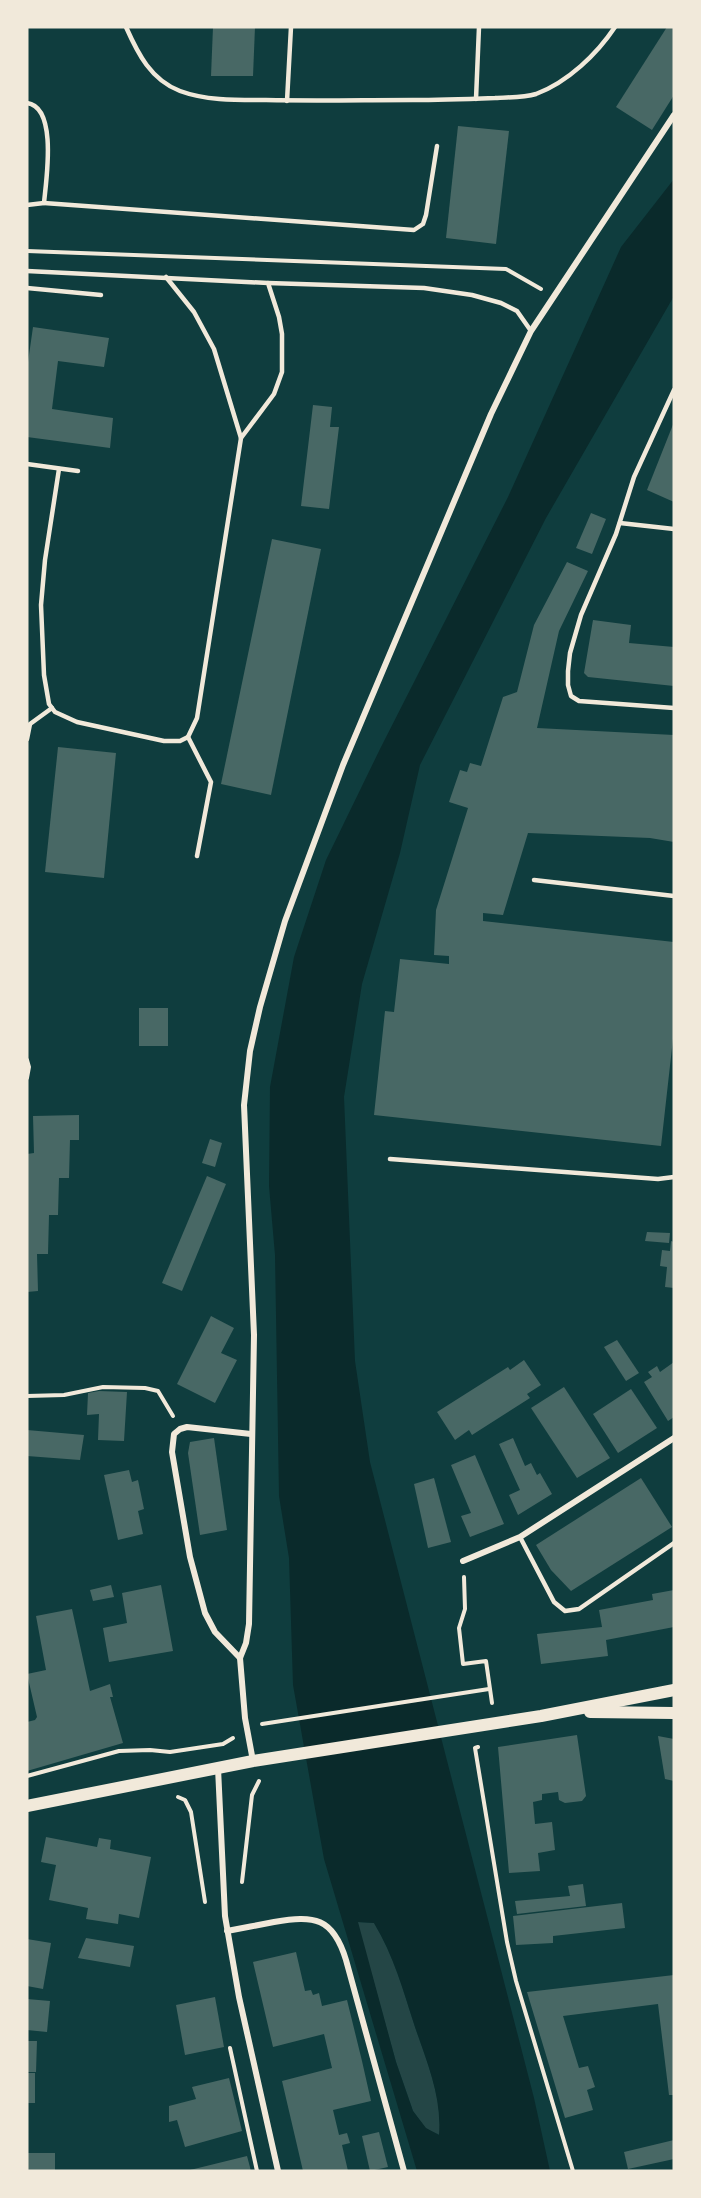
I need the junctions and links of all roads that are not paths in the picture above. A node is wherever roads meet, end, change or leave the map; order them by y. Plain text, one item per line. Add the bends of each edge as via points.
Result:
1 (126, 27) edge
2 (291, 27) edge
3 (479, 27) edge
4 (615, 27) edge
5 (476, 99) junction
6 (287, 100) junction
7 (27, 103) edge
8 (674, 114) edge
9 (437, 146) dead end
10 (44, 203) junction
11 (27, 205) edge
12 (27, 271) edge
13 (166, 278) junction
14 (268, 283) junction
15 (27, 288) edge
16 (102, 296) dead end
17 (531, 331) junction
18 (674, 390) edge
19 (241, 438) junction
20 (27, 464) edge
21 (59, 469) junction
22 (78, 471) dead end
23 (620, 523) junction
24 (674, 530) edge
25 (52, 708) junction
26 (674, 708) edge
27 (29, 724) edge
28 (188, 737) junction
29 (27, 739) edge
30 (197, 856) dead end
31 (534, 880) dead end
32 (674, 896) edge
33 (390, 1159) dead end
34 (674, 1177) edge
35 (251, 1434) junction
36 (674, 1438) edge
37 (520, 1537) junction
38 (674, 1543) edge
39 (464, 1561) road end
40 (240, 1658) junction
41 (674, 1689) edge
42 (674, 1713) edge
43 (541, 1716) junction
44 (253, 1761) junction
45 (218, 1768) junction
46 (27, 1806) edge
47 (227, 1931) junction
48 (278, 2171) edge
49 (404, 2171) edge

1 - 6 lane via 145,65 181,92 235,100
2 - 6 lane
3 - 5 lane
4 - 5 lane via 599,48 550,88 522,97
5 - 6 lane
7 - 10 lane via 39,109 46,128
8 - 17 street
9 - 10 lane via 426,215 423,224 414,230
10 - 11 lane
12 - 13 lane
13 - 14 lane
13 - 19 lane via 194,312 214,349
14 - 17 lane via 459,292 510,307 523,316
14 - 19 lane via 282,334 282,372 274,394
15 - 16 lane
17 - 35 street via 491,414 343,765 285,921 260,1007 244,1105 253,1284
18 - 23 lane via 634,477
19 - 28 lane via 197,718
20 - 21 lane
21 - 22 lane
21 - 25 lane via 41,605 44,675
23 - 24 lane
23 - 26 lane via 577,626 569,662 569,691 575,699 586,702
25 - 27 lane
25 - 28 lane via 77,722 164,741
27 - 29 lane
28 - 30 lane via 211,782
31 - 32 lane
33 - 34 lane via 658,1179
35 - 40 street via 249,1624
35 - 40 street via 195,1427 180,1429 174,1434 172,1452 200,1600 215,1632
36 - 37 street
37 - 38 lane via 554,1602 565,1611 579,1609
37 - 39 street
40 - 44 street
41 - 43 main road
42 - 43 main road
43 - 44 main road
44 - 45 main road
45 - 46 main road
45 - 47 street
47 - 48 street
47 - 49 street via 306,1918 325,1924 339,1939

